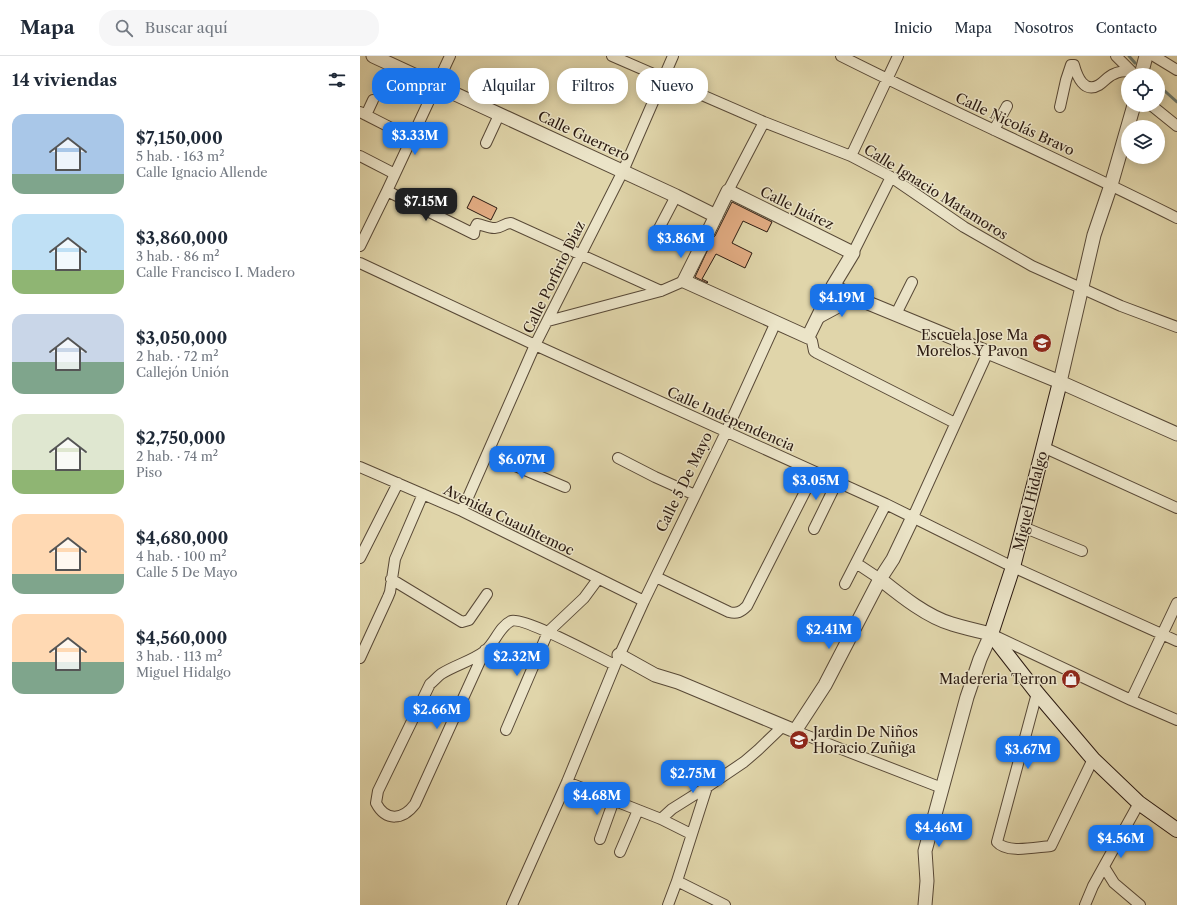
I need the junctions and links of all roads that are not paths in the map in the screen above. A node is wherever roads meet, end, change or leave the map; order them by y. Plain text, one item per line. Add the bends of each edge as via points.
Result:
1 (373, 56) edge
2 (450, 56) edge
3 (612, 56) edge
4 (673, 56) edge
5 (898, 56) edge
6 (1116, 56) edge
7 (1146, 56) edge
8 (1154, 56) edge
9 (846, 57) edge
10 (399, 68) edge
11 (444, 68) edge
12 (638, 68) edge
13 (667, 68) edge
14 (1129, 68) edge
15 (1139, 68) edge
16 (1177, 70) edge
17 (1121, 74) edge
18 (887, 79) junction
19 (460, 96) edge
20 (708, 98) edge
21 (372, 101) edge
22 (427, 104) edge
23 (651, 104) edge
24 (1007, 106) dead end
25 (1060, 107) dead end
26 (1132, 112) edge
27 (1160, 112) edge
28 (363, 113) edge
29 (499, 115) junction
30 (764, 122) junction
31 (1177, 126) edge
32 (994, 130) junction
33 (412, 138) junction
34 (486, 144) dead end
35 (360, 156) edge
36 (851, 156) junction
37 (622, 171) junction
38 (395, 174) junction
39 (891, 177) junction
40 (1111, 185) junction
41 (387, 191) junction
42 (728, 191) junction
43 (676, 196) junction
44 (716, 216) junction
45 (1177, 218) edge
46 (708, 232) dead end
47 (654, 238) dead end
48 (360, 246) edge
49 (701, 247) dead end
50 (853, 253) junction
51 (581, 254) junction
52 (360, 263) edge
53 (684, 281) junction
54 (912, 282) dead end
55 (834, 286) junction
56 (1081, 289) junction
57 (661, 291) junction
58 (856, 298) junction
59 (896, 314) junction
60 (817, 319) junction
61 (548, 321) junction
62 (776, 322) junction
63 (1177, 327) edge
64 (808, 337) junction
65 (535, 346) junction
66 (988, 352) junction
67 (1060, 382) junction
68 (955, 423) junction
69 (726, 432) junction
70 (1177, 434) edge
71 (1043, 447) junction
72 (487, 454) junction
73 (618, 458) dead end
74 (360, 467) edge
75 (815, 472) junction
76 (837, 482) junction
77 (398, 483) junction
78 (565, 487) dead end
79 (423, 494) junction
80 (695, 495) junction
81 (886, 504) junction
82 (1177, 508) edge
83 (462, 511) junction
84 (913, 517) junction
85 (1023, 527) junction
86 (814, 529) dead end
87 (1082, 551) dead end
88 (360, 558) edge
89 (856, 563) junction
90 (1013, 567) junction
91 (656, 577) junction
92 (391, 579) junction
93 (598, 579) junction
94 (880, 579) junction
95 (844, 584) dead end
96 (487, 594) dead end
97 (644, 601) junction
98 (1177, 603) edge
99 (548, 632) junction
100 (991, 634) junction
101 (1163, 635) junction
102 (1177, 641) edge
103 (485, 650) junction
104 (360, 658) edge
105 (617, 660) junction
106 (1037, 693) junction
107 (1130, 700) junction
108 (1177, 720) edge
109 (782, 726) junction
110 (506, 730) dead end
111 (795, 731) junction
112 (1093, 759) junction
113 (567, 782) junction
114 (707, 787) junction
115 (942, 788) junction
116 (614, 800) junction
117 (1139, 803) junction
118 (638, 810) junction
119 (661, 819) junction
120 (1177, 830) edge
121 (692, 834) junction
122 (600, 839) dead end
123 (620, 852) dead end
124 (1104, 867) junction
125 (678, 881) junction
126 (512, 905) edge
127 (668, 905) edge
128 (725, 905) edge
129 (925, 905) edge
130 (1085, 905) edge
131 (1140, 905) edge

1 - 10 street, Calle Guerrero
2 - 11 street
3 - 12 street, Calle Ignacio Matamoros
4 - 13 street, Calle Porfirio Díaz
5 - 18 street
6 - 14 street
7 - 15 street
8 - 16 street
9 - 18 street, Calle Nicolás Bravo
17 - 25 street via 1114,74 1091,88 1079,80 1074,65 1071,64
18 - 32 street, Calle Nicolás Bravo
18 - 36 street
19 - 29 street, Calle Guerrero
20 - 30 street, Calle Ignacio Matamoros
21 - 28 street
22 - 33 street
23 - 37 street, Calle Porfirio Díaz
24 - 32 street
26 - 40 street, Miguel Hidalgo
27 - 31 street
28 - 33 street
29 - 34 street
29 - 37 street, Calle Guerrero
30 - 36 street, Calle Ignacio Matamoros
30 - 42 street
32 - 40 street, Calle Nicolás Bravo
33 - 38 street
35 - 38 street
36 - 39 street, Calle Ignacio Matamoros
37 - 43 street, Calle Guerrero
37 - 51 street, Calle Porfirio Díaz
38 - 41 street
39 - 50 street
39 - 56 street, Calle Ignacio Matamoros via 986,240 1032,266
40 - 45 street, Calle Nicolás Bravo
40 - 56 street, Miguel Hidalgo via 1094,235
41 - 48 street
41 - 51 street via 474,234 478,224 497,228 511,223
42 - 44 street
42 - 50 street, Calle Juárez
43 - 44 street, Calle Guerrero
43 - 47 street
44 - 46 street
49 - 53 street
50 - 55 street
51 - 57 street
51 - 61 street, Calle Porfirio Díaz
52 - 65 street, Calle Independencia
53 - 57 street
53 - 62 street
54 - 59 street
55 - 58 street
55 - 60 street
56 - 63 street, Calle Ignacio Matamoros
56 - 67 street, Miguel Hidalgo
57 - 61 street
58 - 59 street
58 - 60 street
59 - 66 street
60 - 64 street
61 - 65 street, Calle Porfirio Díaz
62 - 64 street
62 - 69 street, Calle 5 De Mayo
64 - 68 street via 812,341 814,351
65 - 69 street, Calle Independencia
65 - 72 street, Calle Porfirio Díaz
66 - 67 street
66 - 68 street
67 - 70 street
67 - 71 main road, Miguel Hidalgo
68 - 84 street
69 - 75 street, Calle Independencia
69 - 80 street, Calle 5 De Mayo
71 - 82 street
71 - 85 main road, Miguel Hidalgo
72 - 78 street
72 - 83 street, Calle Porfirio Díaz
73 - 80 street
74 - 77 street, Avenida Cuauhtemoc
75 - 76 street, Calle Independencia
75 - 91 street via 746,606 739,613 729,612
76 - 81 street, Calle Independencia
76 - 86 street
77 - 79 street, Avenida Cuauhtemoc
77 - 88 street
79 - 83 street, Avenida Cuauhtemoc
79 - 92 street via 397,552
80 - 91 street, Calle 5 De Mayo
81 - 84 street, Calle Independencia
81 - 89 street
83 - 93 street, Avenida Cuauhtemoc
84 - 90 street, Calle Independencia
84 - 94 street via 893,560
85 - 87 street
85 - 90 main road, Miguel Hidalgo
89 - 94 street
89 - 95 street
90 - 100 main road, Miguel Hidalgo
90 - 101 street, Calle Independencia
91 - 97 street, Calle 5 De Mayo
92 - 96 street via 462,622 469,620
92 - 104 street via 390,592
93 - 97 street, Avenida Cuauhtemoc
93 - 99 street via 589,592
94 - 100 street via 907,600 950,624
94 - 111 street via 825,685
97 - 105 street, Calle 5 De Mayo
98 - 101 street
99 - 103 street via 516,620 506,625
99 - 105 street
99 - 110 street
100 - 106 main road
100 - 107 street
100 - 115 street via 967,697
101 - 102 street, Calle Independencia
101 - 107 street
103 - 103 street via 441,674 430,684 378,791 376,803 391,817 401,816 415,804
105 - 109 street via 678,682
105 - 113 street, Calle 5 De Mayo
106 - 112 main road
106 - 112 street via 997,842 1000,846 1011,849 1051,846
107 - 108 street
109 - 111 street
109 - 114 street via 744,762
111 - 115 street
112 - 117 main road
113 - 116 street
113 - 126 street, Calle 5 De Mayo
114 - 119 street
114 - 121 street
115 - 129 street via 925,851
116 - 118 street
116 - 122 street
117 - 120 main road
117 - 124 street
118 - 119 street
118 - 123 street
119 - 121 street
121 - 125 street
124 - 130 street
124 - 131 street via 1114,883
125 - 127 street
125 - 128 street

